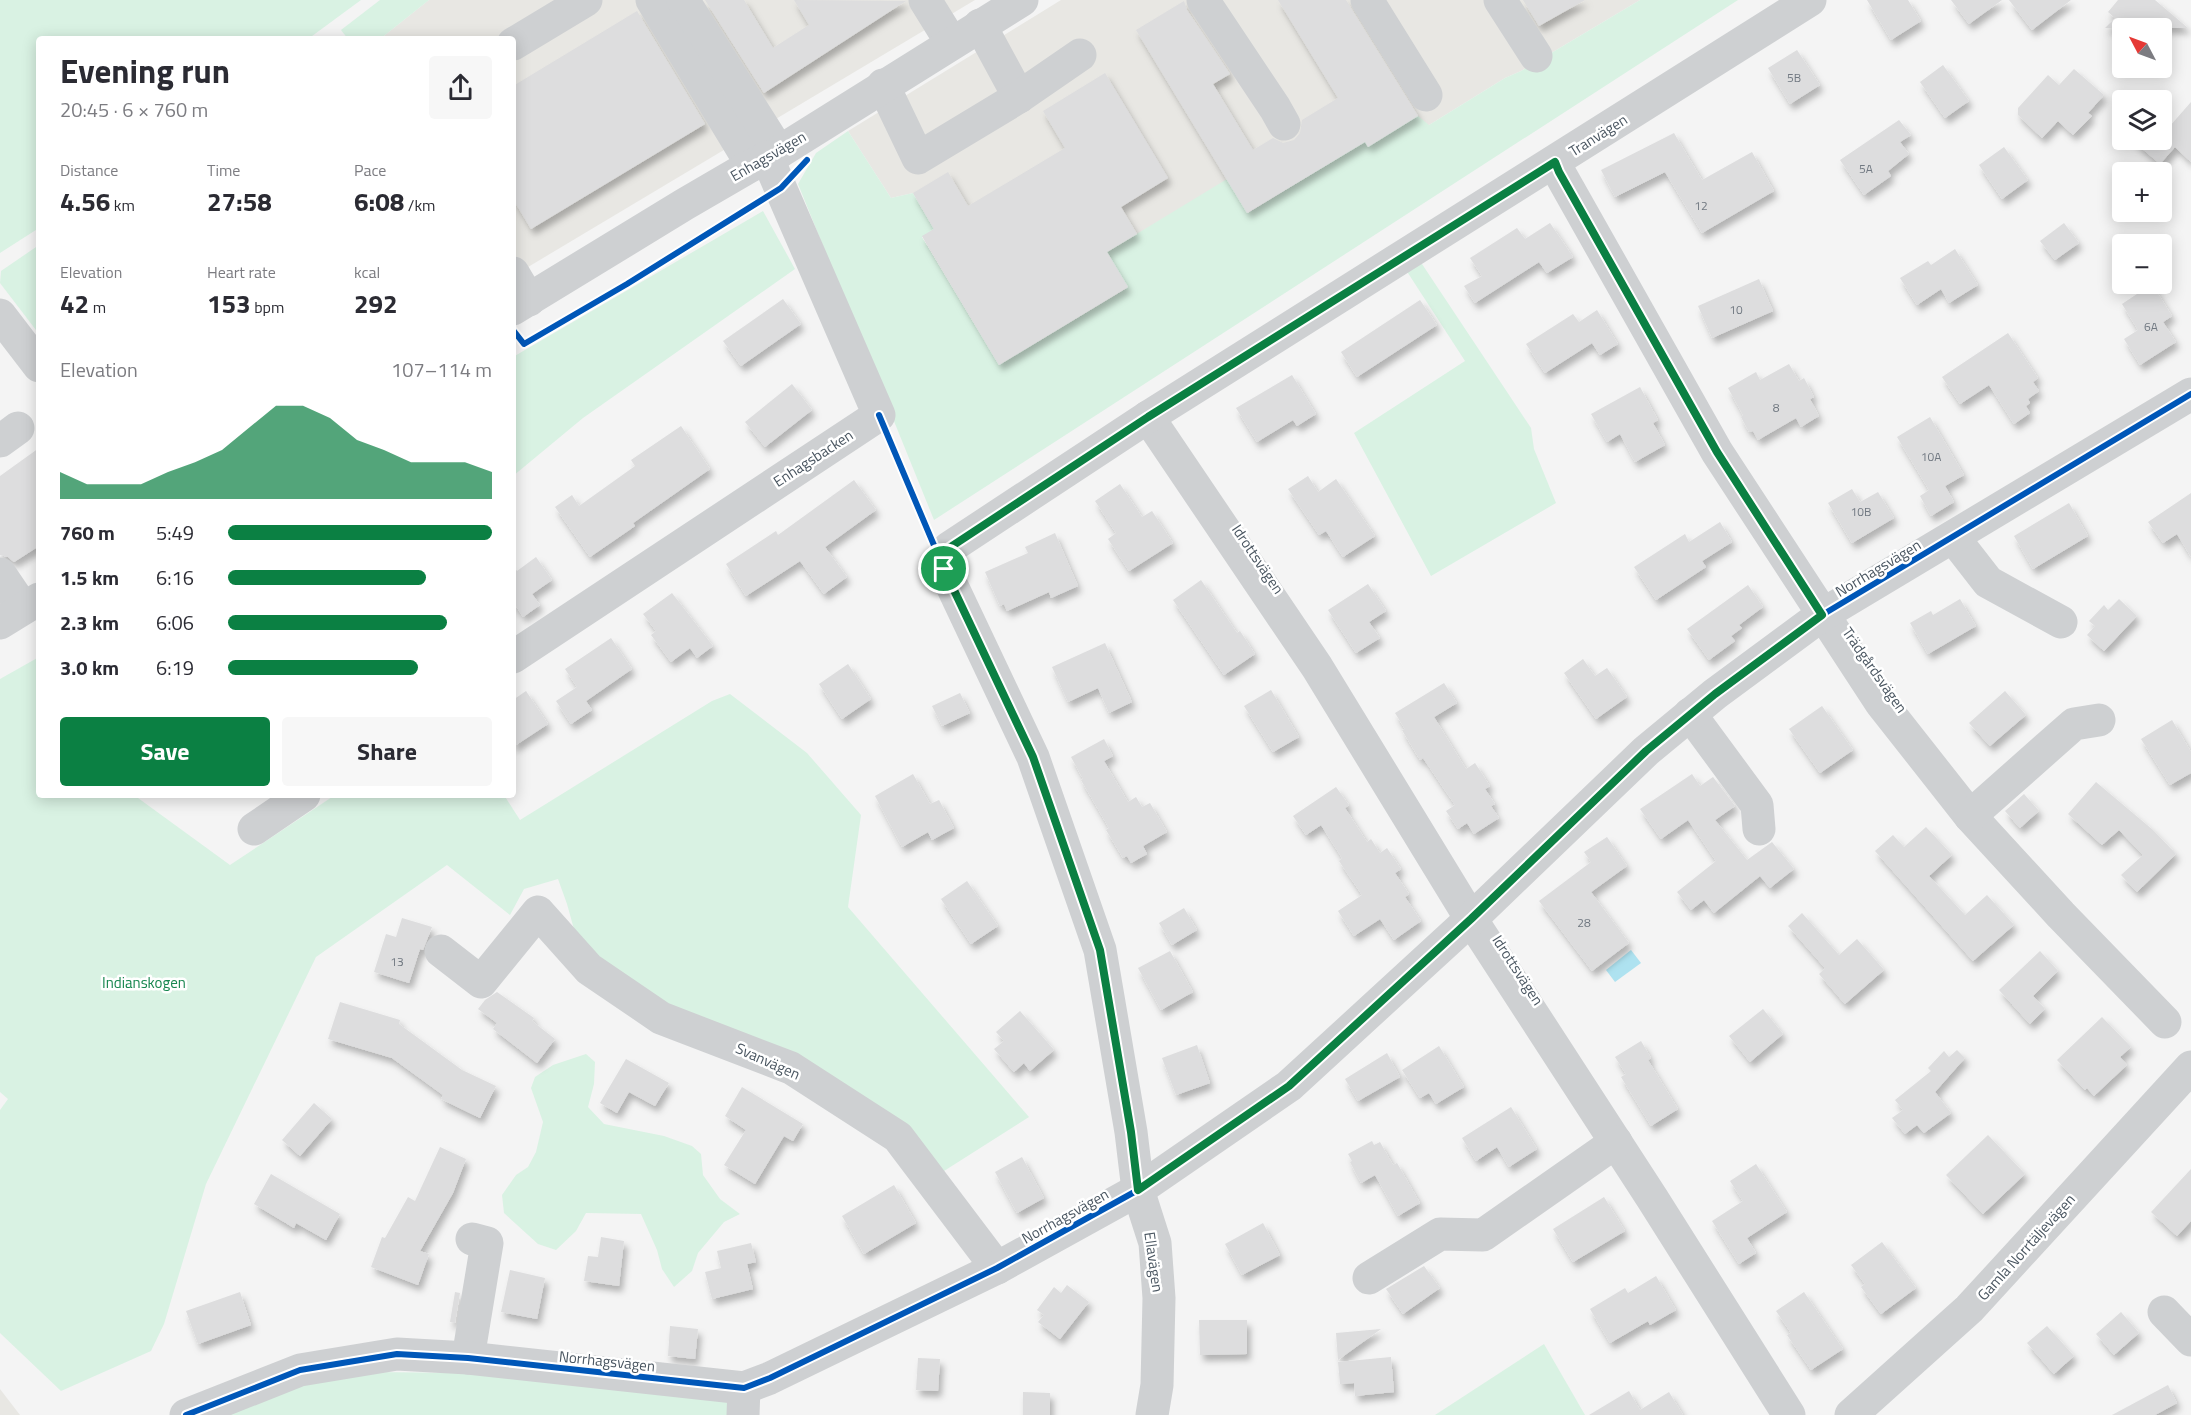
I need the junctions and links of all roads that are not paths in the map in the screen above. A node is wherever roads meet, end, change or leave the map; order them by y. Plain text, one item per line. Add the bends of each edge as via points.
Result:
1 (586, 0) edge
2 (652, 0) edge
3 (683, 0) edge
4 (926, 0) edge
5 (1022, 0) edge
6 (1203, 0) edge
7 (1367, 0) edge
8 (1500, 0) edge
9 (1810, 0) edge
10 (980, 25) junction
11 (516, 42) edge
12 (951, 42) junction
13 (1080, 55) dead end
14 (1536, 56) dead end
15 (883, 85) junction
16 (1426, 95) dead end
17 (1019, 97) junction
18 (1284, 124) dead end
19 (766, 158) junction
20 (1555, 162) junction
21 (518, 294) edge
22 (0, 315) edge
23 (36, 362) edge
24 (2191, 394) edge
25 (1148, 417) junction
26 (1953, 537) junction
27 (944, 569) joint
28 (0, 574) edge
29 (21, 610) edge
30 (1822, 615) junction
31 (2061, 622) dead end
32 (516, 655) edge
33 (1690, 714) junction
34 (2099, 720) dead end
35 (300, 798) edge
36 (1970, 816) junction
37 (254, 829) dead end
38 (1760, 829) dead end
39 (1471, 919) junction
40 (441, 951) dead end
41 (2165, 1022) dead end
42 (2191, 1067) edge
43 (1616, 1142) junction
44 (1138, 1190) junction
45 (472, 1239) dead end
46 (997, 1268) junction
47 (1369, 1278) dead end
48 (2164, 1312) dead end
49 (2191, 1340) edge
50 (468, 1358) junction
51 (744, 1401) edge
52 (186, 1415) edge
53 (1152, 1415) edge
54 (1789, 1415) edge
55 (1851, 1415) edge

1 - 11 street
2 - 19 street
3 - 19 street
4 - 12 street
5 - 10 street, Enhagsvägen
6 - 18 street
7 - 16 street
8 - 14 street
9 - 20 street, Tranvägen
10 - 12 street, Enhagsvägen
10 - 17 street
12 - 15 street, Enhagsvägen
13 - 17 street
15 - 17 street via 918,158
15 - 19 street, Enhagsvägen
19 - 21 street, Enhagsvägen
19 - 32 street, Enhagsbacken via 879,415
20 - 25 street, Tranvägen
20 - 30 street, Trädgårdsvägen via 1717,452
22 - 23 street
24 - 26 street, Norrhagsvägen
25 - 27 street, Tranvägen via 949,548
25 - 39 street, Idrottsvägen via 1317,667
26 - 30 street, Norrhagsvägen
26 - 31 street via 1988,582
27 - 44 street, Ellavägen via 1033,757 1100,950
28 - 29 street
30 - 33 street, Norrhagsvägen
30 - 36 street, Trädgårdsvägen via 1881,703
33 - 38 street via 1757,805
33 - 39 street, Norrhagsvägen via 1646,751
34 - 36 street via 2074,724
35 - 37 street
36 - 41 street, Trädgårdsvägen
39 - 43 street, Idrottsvägen
39 - 44 street, Norrhagsvägen via 1289,1086
40 - 46 street, Svanvägen via 481,982 538,912 589,969 661,1018 791,1068 898,1137
42 - 55 street, Gamla Norrtäljevägen via 1969,1309
43 - 47 street via 1483,1235 1440,1234
43 - 54 street, Idrottsvägen
44 - 46 street, Norrhagsvägen
44 - 53 street, Ellavägen via 1155,1243 1159,1298 1157,1385
45 - 50 street via 487,1243
46 - 51 street, Norrhagsvägen via 770,1378
48 - 49 street
50 - 51 street, Norrhagsvägen
50 - 52 street, Norrhagsvägen via 397,1354 300,1370

